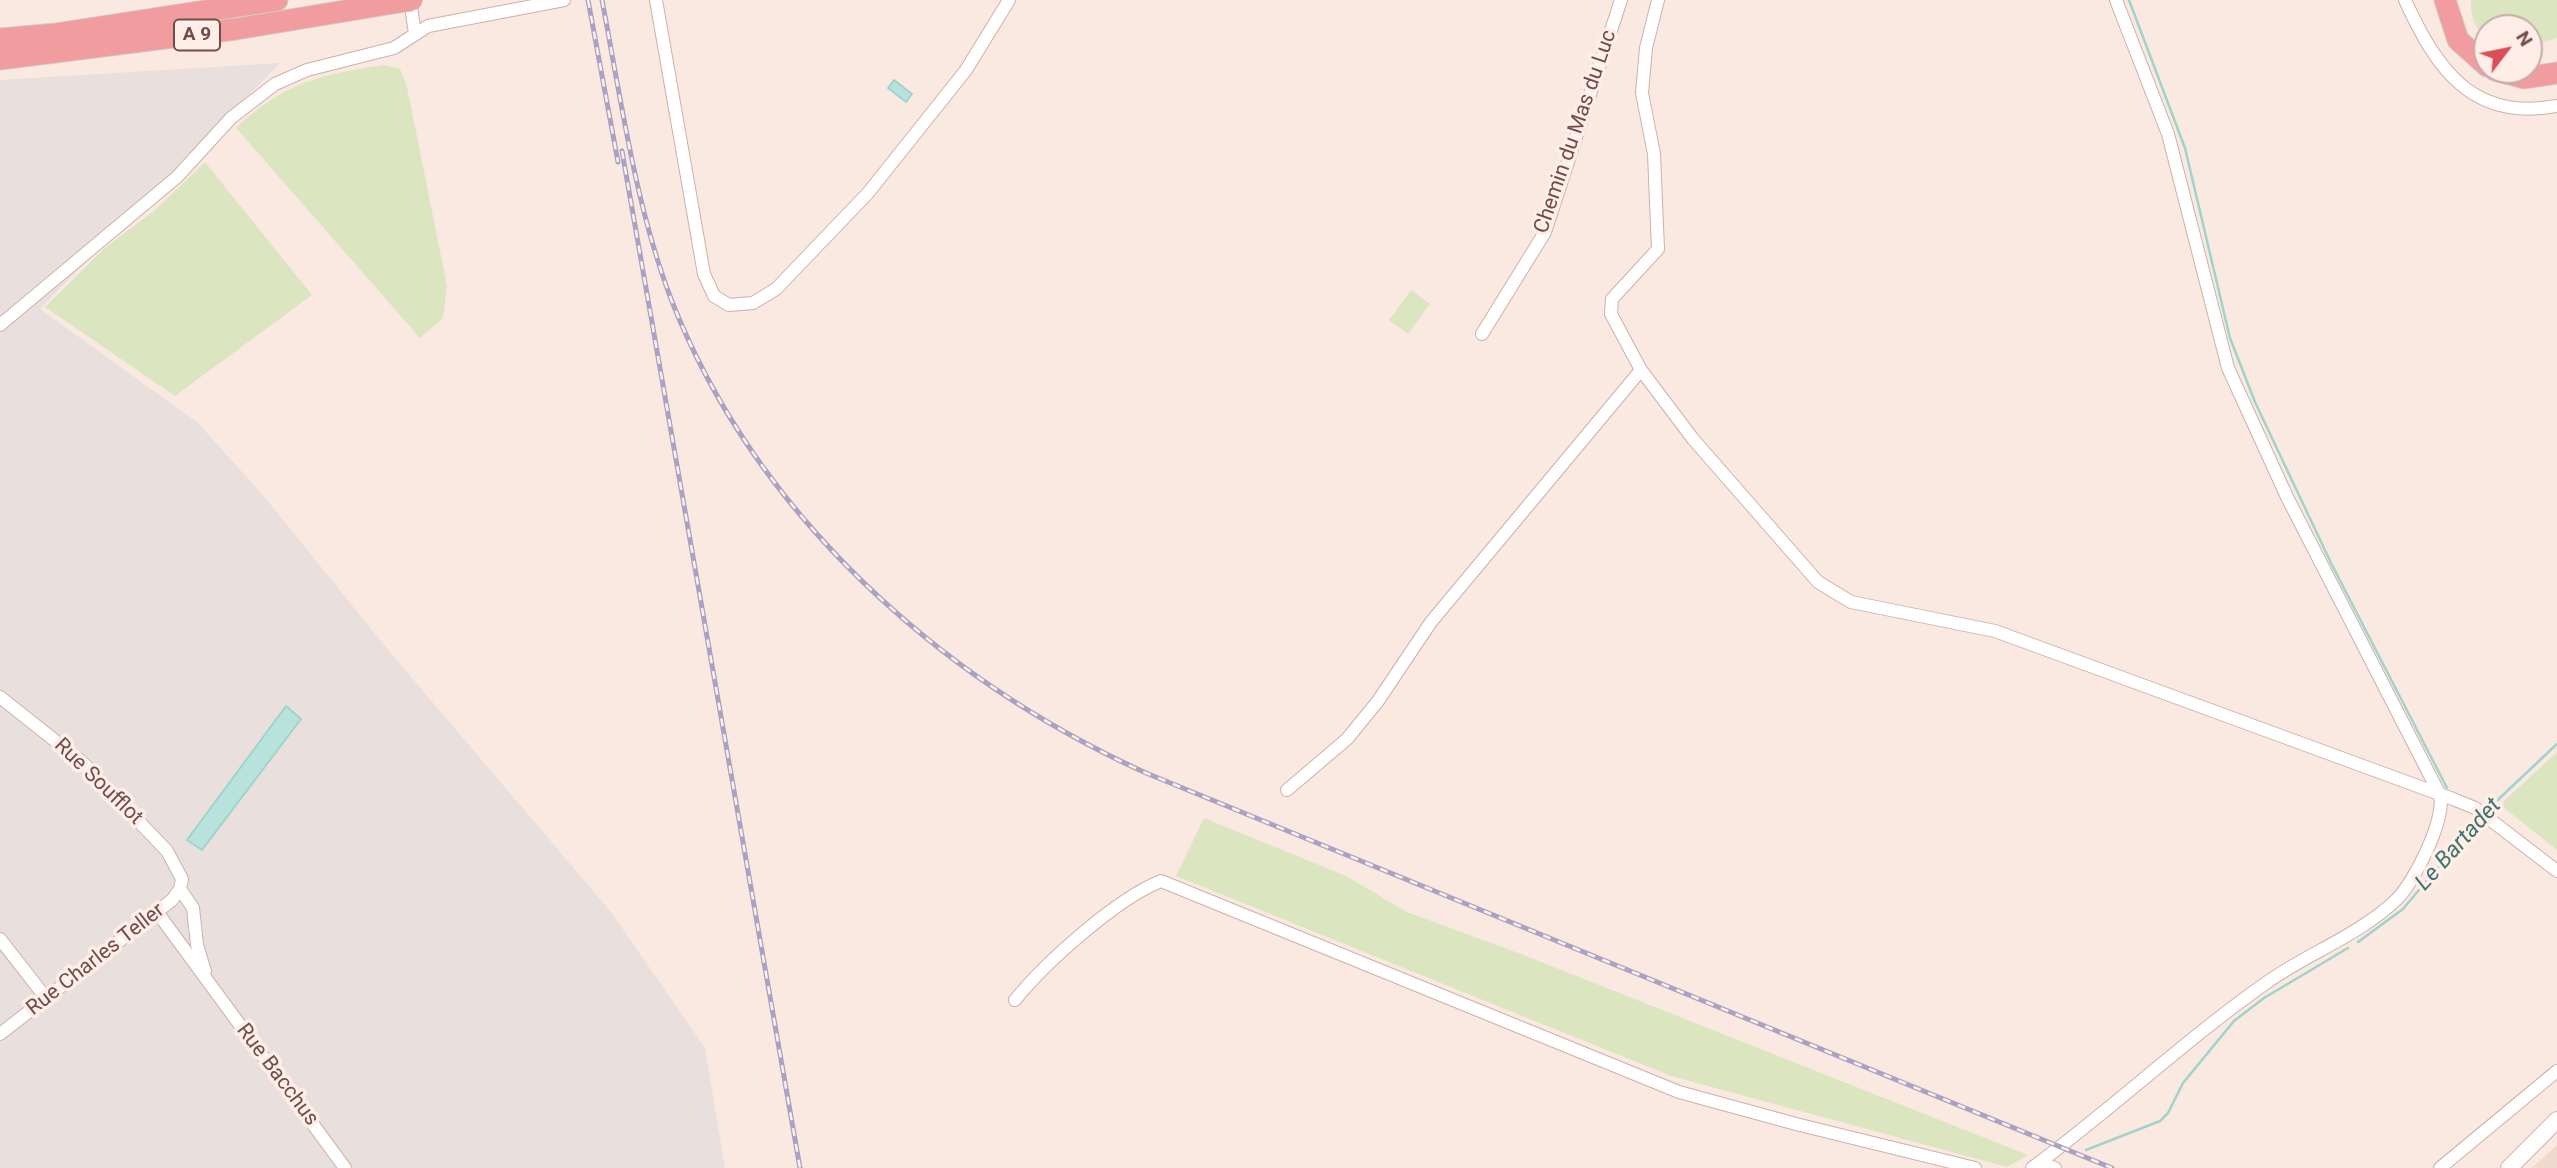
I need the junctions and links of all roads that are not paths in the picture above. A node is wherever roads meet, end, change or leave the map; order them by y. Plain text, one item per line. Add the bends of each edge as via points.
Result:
1 (276, 0) edge
2 (564, 0) edge
3 (656, 0) edge
4 (1009, 0) edge
5 (1620, 0) edge
6 (1658, 0) edge
7 (2116, 0) edge
8 (2405, 0) edge
9 (2445, 0) edge
10 (2452, 0) edge
11 (405, 1) edge
12 (415, 34) junction
13 (0, 39) edge
14 (2473, 42) edge
15 (2473, 53) edge
16 (0, 60) edge
17 (2557, 106) edge
18 (0, 325) edge
19 (1482, 334) dead end
20 (1641, 370) junction
21 (0, 697) edge
22 (1287, 790) dead end
23 (2440, 795) junction
24 (2557, 871) edge
25 (181, 884) junction
26 (157, 912) junction
27 (0, 939) edge
28 (208, 982) junction
29 (46, 998) junction
30 (1015, 1000) dead end
31 (0, 1034) edge
32 (2557, 1071) edge
33 (2557, 1120) edge
34 (2036, 1165) edge
35 (345, 1168) edge
36 (1975, 1168) edge
37 (2055, 1168) edge
38 (2440, 1168) edge
39 (2508, 1168) edge

1 - 13 highway, A 9
2 - 12 street via 451,20
3 - 4 street via 704,274 714,296 729,305 753,303 776,289 868,193 966,70
5 - 19 street, Chemin du Mas du Luc via 1545,232
6 - 20 street via 1646,48 1642,93 1654,154 1658,249 1612,299 1611,314
7 - 23 street via 2168,135 2228,368 2287,497
8 - 17 street via 2430,50 2474,96 2505,106
9 - 15 highway via 2458,40
10 - 14 highway via 2462,28
11 - 12 street
11 - 16 highway, A 9
12 - 18 street via 394,48 307,70 262,93 177,177
20 - 22 street via 1431,622 1348,739
20 - 23 street via 1693,439 1818,582 1851,602 1995,631
21 - 25 street, Rue Soufflot via 82,762 167,851
23 - 24 street via 2474,808
23 - 34 street via 2443,806 2421,863 2397,899 2347,936 2267,982
25 - 26 street, Rue Charles Teller
25 - 28 street, Rue Bacchus via 194,908 197,945
26 - 28 street, Rue Bacchus
26 - 29 street, Rue Charles Teller
27 - 29 street
28 - 35 street, Rue Bacchus
29 - 31 street, Rue Charles Teller
30 - 36 street via 1108,915 1143,888 1161,881 1679,1092
32 - 38 street
33 - 39 main road
34 - 37 street

